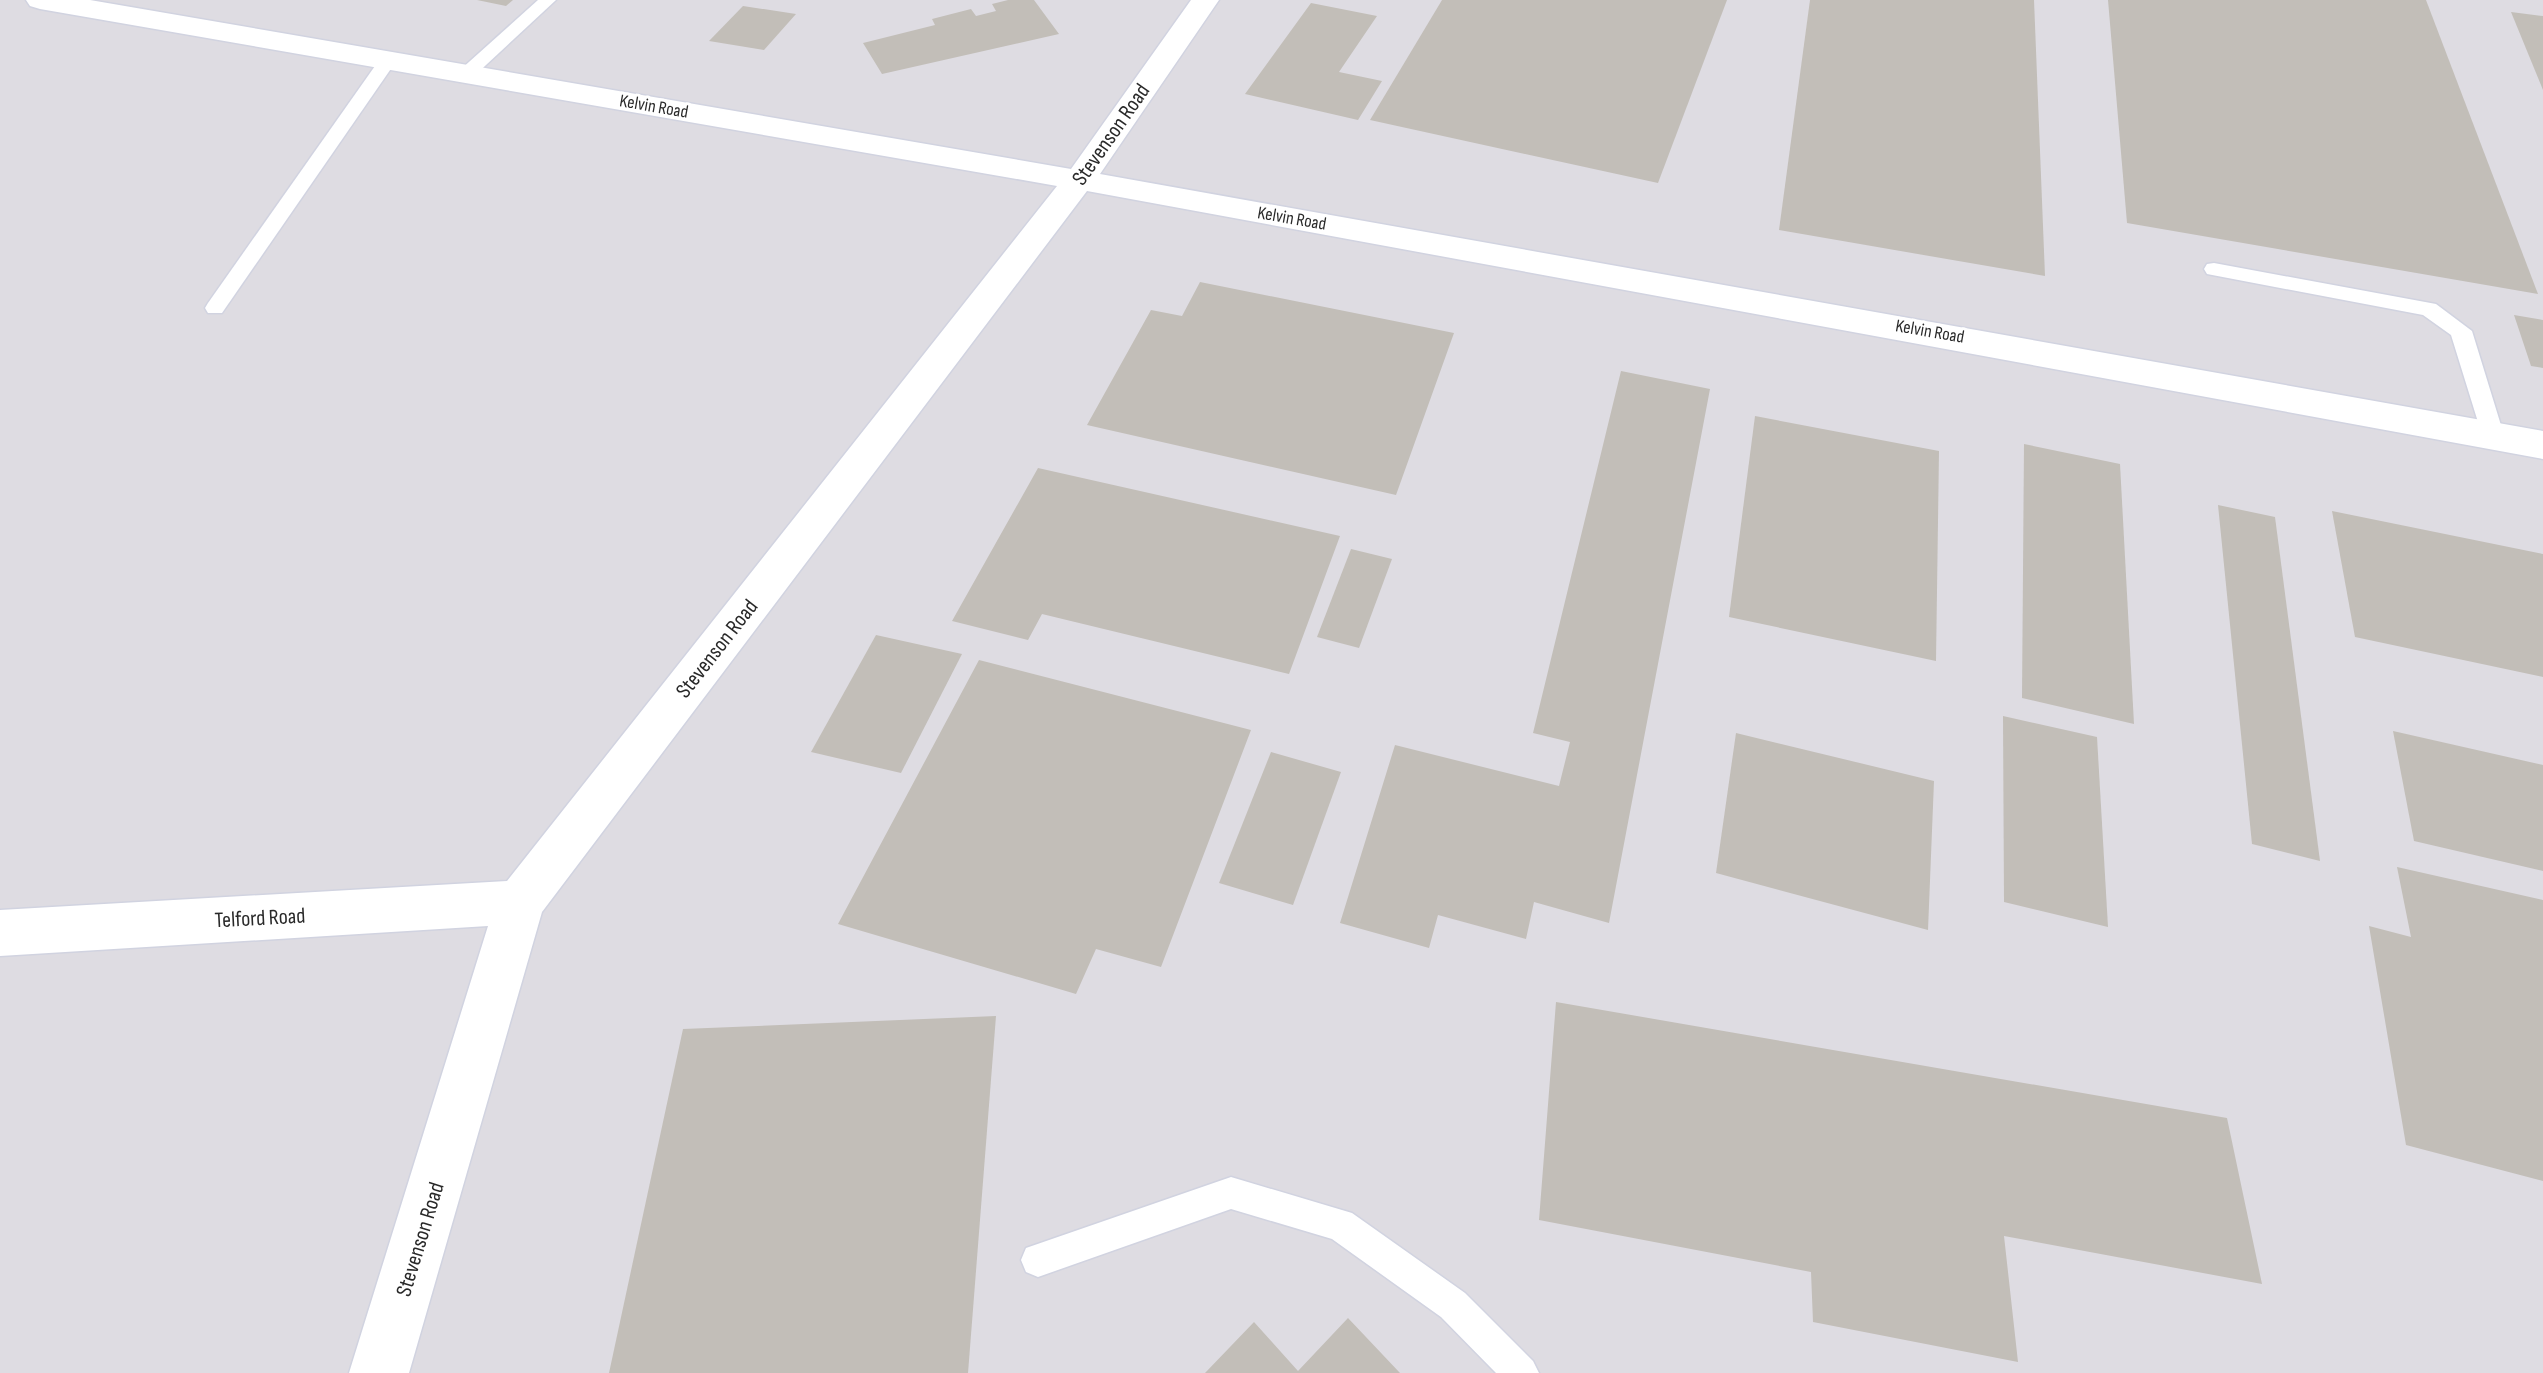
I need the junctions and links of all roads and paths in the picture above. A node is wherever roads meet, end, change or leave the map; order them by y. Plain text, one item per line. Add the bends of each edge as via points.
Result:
1 (40, 0) edge
2 (548, 0) edge
3 (1205, 0) edge
4 (388, 60) junction
5 (466, 74) junction
6 (1079, 180) junction
7 (2214, 269) dead end
8 (215, 308) dead end
9 (2493, 435) junction
10 (2543, 445) edge
11 (520, 902) junction
12 (0, 933) edge
13 (1038, 1260) dead end
14 (379, 1373) edge
15 (1521, 1373) edge

1 - 4 street, Kelvin Road
2 - 5 lane
3 - 6 street, Stevenson Road
4 - 5 street, Kelvin Road
4 - 8 lane
5 - 6 street, Kelvin Road
6 - 9 street, Kelvin Road
6 - 11 street, Stevenson Road
7 - 9 lane via 2429,309 2461,331
9 - 10 street, Kelvin Road
11 - 12 street, Telford Road
11 - 14 street, Stevenson Road
13 - 15 lane via 1231,1193 1340,1225 1453,1305

